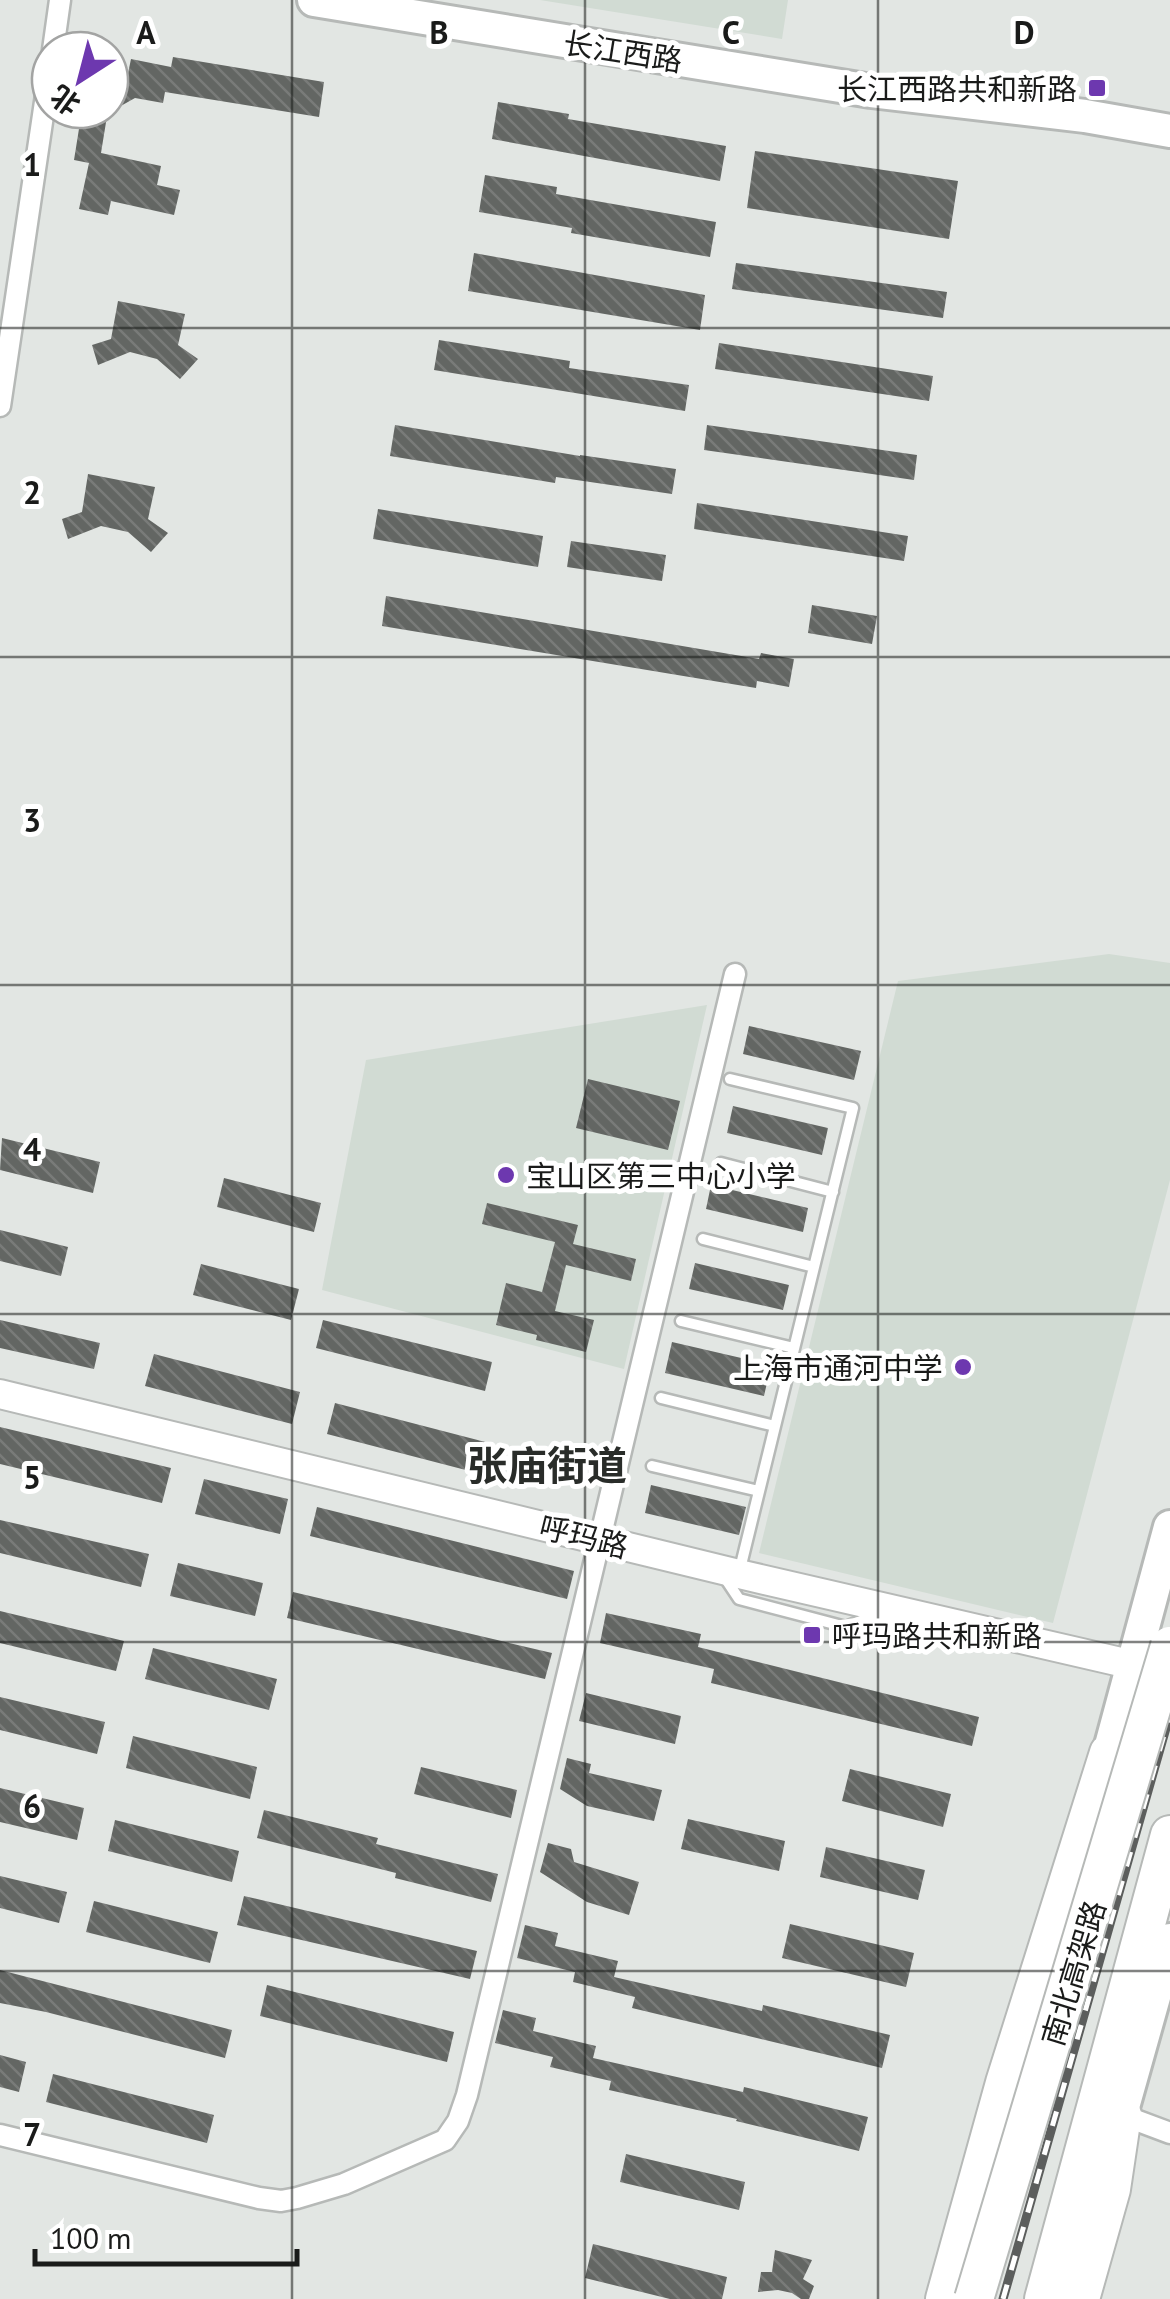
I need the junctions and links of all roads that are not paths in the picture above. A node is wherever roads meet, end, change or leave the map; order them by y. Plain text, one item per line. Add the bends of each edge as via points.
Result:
1 (60, 0) edge
2 (314, 0) edge
3 (56, 30) edge
4 (41, 130) edge
5 (1170, 131) edge
6 (0, 406) edge
7 (735, 974) dead end
8 (730, 1079) dead end
9 (722, 1162) dead end
10 (833, 1192) junction
11 (702, 1239) dead end
12 (814, 1266) junction
13 (682, 1321) dead end
14 (794, 1348) junction
15 (0, 1394) edge
16 (661, 1398) dead end
17 (775, 1426) junction
18 (652, 1466) dead end
19 (759, 1492) junction
20 (1170, 1527) edge
21 (602, 1540) junction
22 (729, 1571) junction
23 (1170, 1646) edge
24 (1132, 1663) junction
25 (1170, 1670) edge
26 (1108, 1753) junction
27 (1170, 1835) edge
28 (1170, 1940) edge
29 (1122, 2115) junction
30 (1170, 2133) edge
31 (0, 2135) edge
32 (945, 2299) edge
33 (974, 2299) edge
34 (988, 2299) edge
35 (1044, 2299) edge
36 (1058, 2299) edge
37 (1080, 2299) edge

1 - 3 street
2 - 5 main road, 长江西路 via 871,91
4 - 6 street
7 - 21 street
8 - 10 lane via 853,1108
9 - 10 lane
10 - 12 lane
11 - 12 lane
12 - 14 lane
13 - 14 lane
14 - 17 lane
15 - 21 street, 呼玛路
16 - 17 lane
17 - 19 lane
18 - 19 lane
19 - 22 lane
20 - 24 main road
21 - 22 street, 呼玛路
21 - 31 street via 467,2095 445,2140 344,2184 281,2201
22 - 24 street, 呼玛路
23 - 33 highway, 南北高架路, bridge
24 - 25 street, 呼玛路
24 - 26 main road
26 - 32 highway
26 - 34 main road via 1121,1835 1094,1961
27 - 35 highway, 南北高架路
28 - 29 main road
29 - 30 street
29 - 36 main road
29 - 37 highway via 1111,2188

